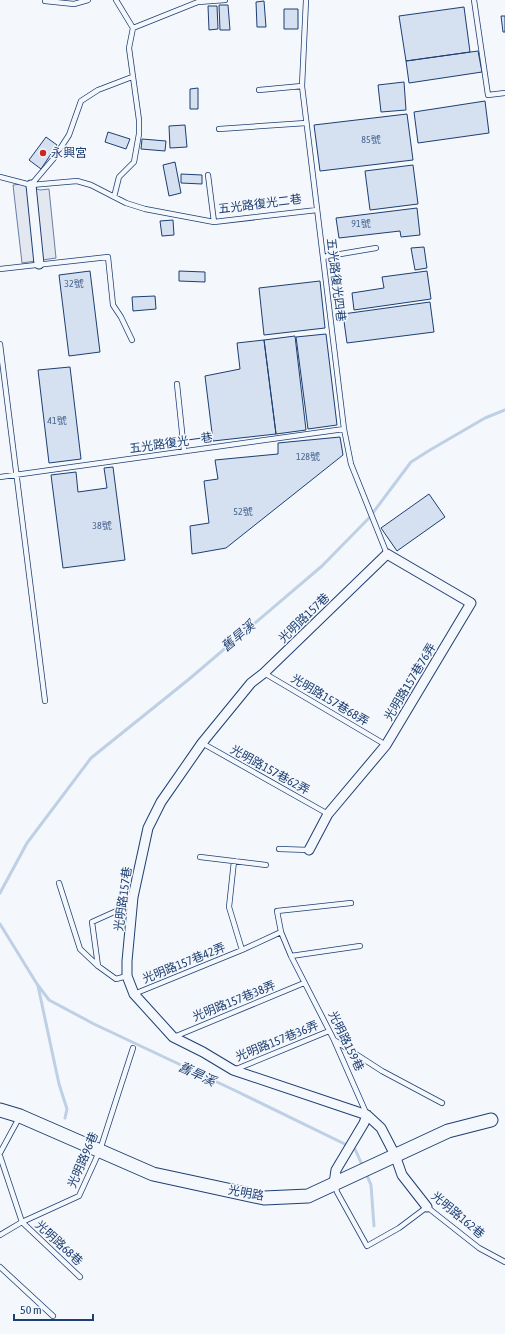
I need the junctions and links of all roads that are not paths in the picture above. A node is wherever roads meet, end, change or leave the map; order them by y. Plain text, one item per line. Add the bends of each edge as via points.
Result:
1 (88, 0) edge
2 (116, 0) edge
3 (226, 0) edge
4 (306, 0) edge
5 (474, 0) edge
6 (45, 1) dead end
7 (133, 28) junction
8 (132, 77) junction
9 (302, 86) junction
10 (259, 90) dead end
11 (505, 93) edge
12 (306, 123) junction
13 (219, 129) dead end
14 (208, 175) dead end
15 (0, 177) edge
16 (31, 185) junction
17 (114, 197) junction
18 (317, 210) junction
19 (214, 222) junction
20 (376, 248) dead end
21 (323, 257) junction
22 (39, 264) junction
23 (0, 269) edge
24 (132, 340) dead end
25 (0, 344) edge
26 (177, 384) dead end
27 (344, 429) junction
28 (184, 451) junction
29 (16, 475) junction
30 (0, 477) edge
31 (387, 554) junction
32 (264, 673) junction
33 (45, 701) dead end
34 (202, 743) junction
35 (386, 744) junction
36 (328, 814) junction
37 (279, 849) dead end
38 (309, 850) joint
39 (200, 857) dead end
40 (234, 861) junction
41 (266, 865) dead end
42 (59, 883) dead end
43 (351, 903) dead end
44 (132, 904) junction
45 (281, 932) junction
46 (360, 946) dead end
47 (242, 950) junction
48 (291, 956) junction
49 (98, 966) junction
50 (127, 976) junction
51 (304, 983) junction
52 (134, 994) junction
53 (329, 1031) junction
54 (173, 1037) junction
55 (334, 1040) junction
56 (133, 1048) dead end
57 (233, 1070) junction
58 (442, 1103) dead end
59 (0, 1110) edge
60 (20, 1116) junction
61 (365, 1119) junction
62 (491, 1120) dead end
63 (100, 1150) junction
64 (0, 1153) edge
65 (395, 1155) junction
66 (0, 1156) edge
67 (334, 1184) junction
68 (427, 1207) junction
69 (22, 1222) junction
70 (0, 1235) edge
71 (505, 1262) edge
72 (0, 1267) edge
73 (80, 1277) dead end
74 (53, 1316) dead end

1 - 6 lane via 74,4
2 - 7 lane
3 - 7 lane via 198,2
4 - 9 lane, 五光路復光四巷
5 - 11 lane via 488,95
7 - 8 lane via 129,48
8 - 16 lane via 98,90 81,101 69,135
8 - 17 lane via 139,134 134,162 119,177
9 - 10 lane
9 - 12 lane, 五光路復光四巷
12 - 13 lane
12 - 18 lane, 五光路復光四巷
14 - 19 lane
15 - 16 lane, 五光路復光二巷
16 - 17 lane, 五光路復光二巷 via 77,181
16 - 22 street
17 - 19 lane, 五光路復光二巷 via 145,209
18 - 19 lane, 五光路復光二巷
18 - 21 lane, 五光路復光四巷
20 - 21 lane
21 - 27 lane, 五光路復光四巷
22 - 23 lane
22 - 24 lane via 108,257 113,305
25 - 29 lane
26 - 28 lane
27 - 28 lane, 五光路復光一巷
27 - 31 lane, 五光路復光四巷 via 351,464
28 - 29 lane, 五光路復光一巷
29 - 30 lane, 五光路復光一巷
29 - 33 lane
31 - 32 street, 光明路157巷
31 - 35 street, 光明路157巷76弄 via 471,603
32 - 34 street, 光明路157巷 via 251,683
32 - 35 lane, 光明路157巷68弄
34 - 36 lane, 光明路157巷62弄
34 - 44 street, 光明路157巷 via 161,802 148,828
35 - 36 street, 光明路157巷76弄
36 - 38 street, 光明路157巷76弄
37 - 38 lane
39 - 40 lane
40 - 41 lane
40 - 47 lane, 光明路157巷42弄 via 229,907
42 - 49 lane via 80,949
43 - 45 lane, 光明路159巷 via 277,911
44 - 49 lane via 92,922
44 - 50 street, 光明路157巷
45 - 47 lane, 光明路157巷42弄
45 - 48 lane, 光明路159巷
46 - 48 lane
47 - 52 lane, 光明路157巷42弄
48 - 51 lane, 光明路159巷
49 - 50 lane via 116,979
50 - 52 street, 光明路157巷
51 - 53 lane, 光明路159巷
51 - 54 lane, 光明路157巷38弄
52 - 54 street, 光明路157巷
53 - 55 lane, 光明路159巷
53 - 57 lane, 光明路157巷36弄
54 - 57 street, 光明路157巷
55 - 58 lane via 382,1071
55 - 61 lane, 光明路159巷
56 - 63 lane, 光明路96巷
57 - 61 street, 光明路157巷
59 - 60 street, 光明路
60 - 63 street, 光明路
60 - 64 lane
61 - 65 street, 光明路159巷 via 381,1128
61 - 67 street via 336,1170
62 - 65 street, 光明路 via 448,1131
63 - 67 street, 光明路 via 153,1174 264,1198 308,1196
63 - 69 lane, 光明路96巷 via 79,1196
65 - 67 street, 光明路
65 - 68 street, 光明路162巷 via 402,1175
66 - 69 lane, 光明路68巷
67 - 68 lane via 367,1246 399,1228
68 - 71 lane, 光明路162巷 via 479,1248
69 - 70 lane, 光明路96巷
69 - 73 lane, 光明路68巷
72 - 74 lane

